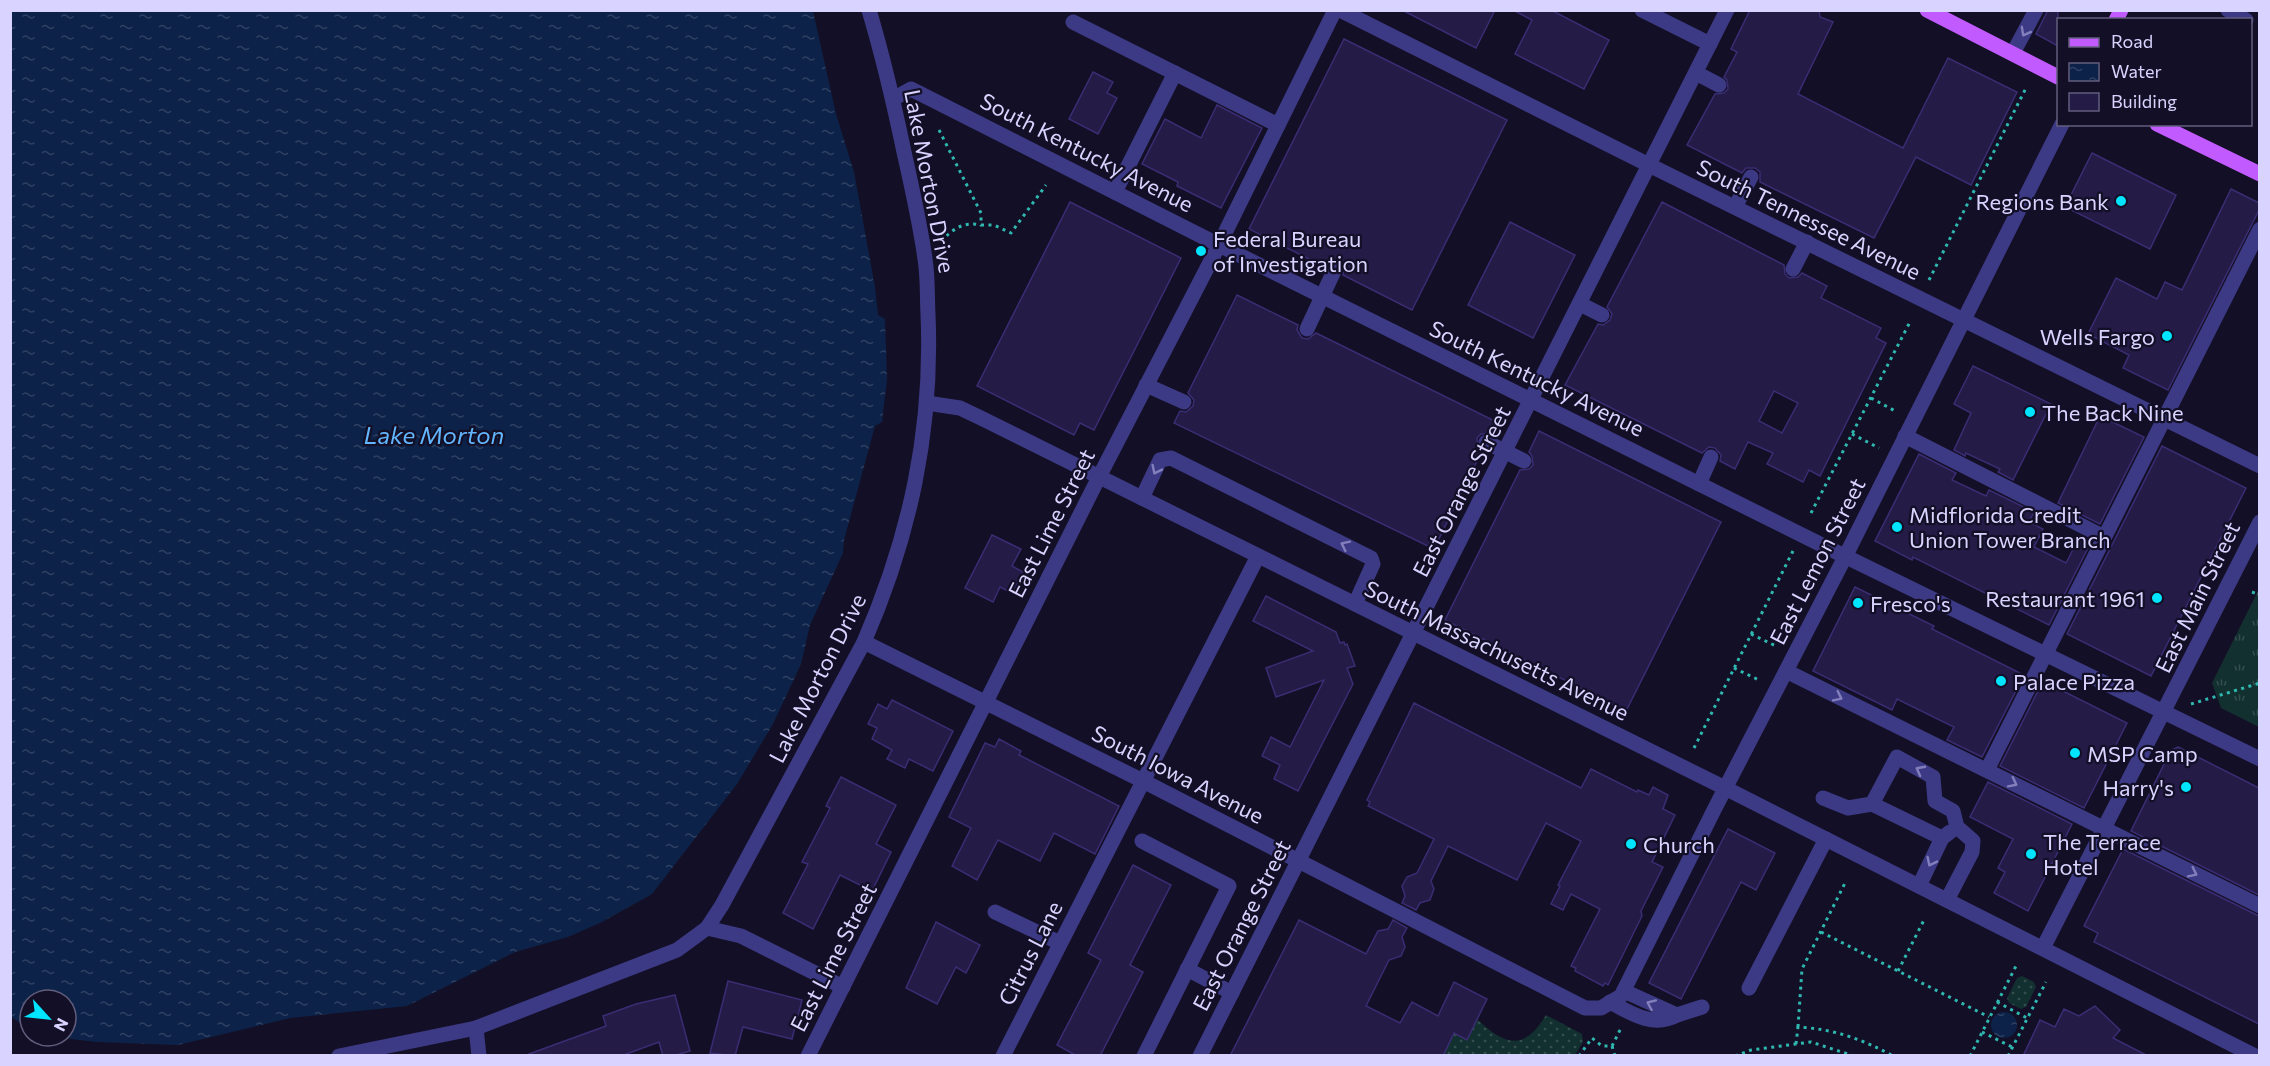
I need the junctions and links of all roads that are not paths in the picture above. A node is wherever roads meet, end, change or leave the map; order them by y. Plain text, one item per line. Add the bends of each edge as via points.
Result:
1 (869, 10) edge
2 (1335, 10) edge
3 (1340, 10) edge
4 (1642, 10) edge
5 (1727, 10) edge
6 (1927, 10) edge
7 (2036, 10) edge
8 (2228, 10) edge
9 (2242, 18) edge
10 (1073, 22) dead end
11 (1710, 44) junction
12 (2013, 53) junction
13 (1175, 73) junction
14 (1696, 73) junction
15 (2057, 75) edge
16 (1719, 85) dead end
17 (893, 99) junction
18 (1278, 125) junction
19 (2061, 126) edge
20 (2161, 126) edge
21 (1649, 165) junction
22 (2259, 174) edge
23 (1751, 177) dead end
24 (1115, 192) junction
25 (1735, 207) junction
26 (2259, 229) edge
27 (1807, 242) junction
28 (1219, 245) junction
29 (1793, 269) dead end
30 (1335, 271) dead end
31 (1580, 304) junction
32 (1602, 315) dead end
33 (1964, 320) junction
34 (1307, 329) dead end
35 (1146, 385) junction
36 (1532, 400) junction
37 (1184, 402) dead end
38 (927, 403) junction
39 (2163, 418) junction
40 (1905, 436) junction
41 (1505, 454) junction
42 (1711, 457) dead end
43 (1524, 461) dead end
44 (2259, 466) edge
45 (1099, 477) junction
46 (1699, 484) junction
47 (1142, 498) junction
48 (2259, 522) edge
49 (2104, 537) junction
50 (1258, 555) junction
51 (1845, 557) junction
52 (1355, 604) junction
53 (1413, 633) junction
54 (864, 642) junction
55 (2045, 655) junction
56 (1786, 671) junction
57 (987, 704) junction
58 (2163, 713) junction
59 (2259, 759) edge
60 (1988, 770) junction
61 (1143, 781) junction
62 (1725, 788) junction
63 (1822, 798) dead end
64 (1872, 804) junction
65 (1957, 827) junction
66 (2103, 828) junction
67 (1942, 838) junction
68 (1826, 839) junction
69 (1142, 841) dead end
70 (1299, 860) junction
71 (1919, 886) junction
72 (1947, 900) junction
73 (2259, 906) edge
74 (995, 912) dead end
75 (706, 928) junction
76 (1060, 943) junction
77 (2043, 948) junction
78 (1187, 969) junction
79 (843, 987) junction
80 (1749, 988) dead end
81 (1624, 991) junction
82 (1232, 993) junction
83 (1606, 1005) junction
84 (1702, 1007) dead end
85 (1677, 1015) junction
86 (476, 1028) junction
87 (341, 1055) edge
88 (479, 1056) edge
89 (808, 1056) edge
90 (1003, 1056) edge
91 (1144, 1056) edge
92 (1200, 1056) edge
93 (2255, 1056) edge

1 - 17 street, Lake Morton Drive
2 - 18 street, East Lime Street
3 - 21 street, South Tennessee Avenue
4 - 11 street
5 - 11 street, East Orange Street
6 - 12 main road
7 -> 12 street
8 - 9 street
10 - 13 street
11 - 14 street, East Orange Street
12 - 15 main road
13 - 18 street
13 - 24 street
14 - 16 street
14 - 21 street, East Orange Street
17 - 24 street, South Kentucky Avenue via 911,89
17 - 38 street, Lake Morton Drive via 926,262
18 - 28 street, East Lime Street
19 - 33 street, East Lemon Street
20 - 22 main road
21 - 25 street, South Tennessee Avenue
21 - 31 street, East Orange Street
23 - 25 street
24 - 28 street, South Kentucky Avenue
25 - 27 street, South Tennessee Avenue
26 - 39 street
27 - 29 street
27 - 33 street, South Tennessee Avenue
28 - 35 street, East Lime Street
28 - 36 street, South Kentucky Avenue
30 - 34 street, bridge
31 - 32 street
31 - 36 street, East Orange Street
33 - 39 street, South Tennessee Avenue
33 - 40 street, East Lemon Street
35 - 37 street
35 - 45 street, East Lime Street
36 - 41 street, East Orange Street
36 - 46 street, South Kentucky Avenue
38 - 45 street, South Massachusetts Avenue via 960,408
38 - 54 street, Lake Morton Drive via 914,496 882,600
39 - 44 street, South Tennessee Avenue
39 - 49 street
40 - 49 street
40 - 51 street, East Lemon Street
41 - 43 street, bridge via 1486,444
41 - 53 street, East Orange Street
42 - 46 street
45 - 47 street, South Massachusetts Avenue
45 - 57 street, East Lime Street
46 - 51 street, South Kentucky Avenue
47 - 50 street, South Massachusetts Avenue
52 -> 47 street via 1373,564 1371,558 1360,552 1171,458 1160,460
48 - 58 street, East Main Street
49 - 55 street
50 - 52 street, South Massachusetts Avenue
50 - 61 street, Citrus Lane
51 - 55 street, South Kentucky Avenue
51 - 56 street, East Lemon Street
52 - 53 street, South Massachusetts Avenue
53 - 62 street, South Massachusetts Avenue
53 - 70 street, East Orange Street
54 - 57 street, South Iowa Avenue
54 - 75 street, Lake Morton Drive
55 - 58 street, South Kentucky Avenue
55 - 60 street
56 -> 60 street
56 - 62 street, East Lemon Street
57 - 61 street, South Iowa Avenue
57 - 79 street, East Lime Street
58 - 59 street, South Kentucky Avenue
58 - 66 street, East Main Street
60 -> 66 street
61 - 70 street, South Iowa Avenue
61 - 76 street, Citrus Lane
62 - 68 street, South Massachusetts Avenue
62 - 81 street, East Lemon Street
63 - 64 street via 1848,808
65 -> 64 street via 1953,811 1935,801 1934,777 1897,757
64 - 67 street
65 - 67 street
65 - 72 street via 1973,841 1972,852
66 -> 73 street
66 - 77 street, East Main Street
67 -> 71 street
68 - 71 street, South Massachusetts Avenue
68 - 80 street
69 - 78 street via 1229,886
70 - 82 street, East Orange Street
70 - 83 street, South Iowa Avenue via 1585,1008
71 - 72 street, South Massachusetts Avenue
72 - 77 street, South Massachusetts Avenue
74 - 76 street
75 - 79 street via 741,936
75 - 86 street, Lake Morton Drive via 677,950
76 - 90 street, Citrus Lane
77 - 93 street, South Massachusetts Avenue
78 - 82 street
78 - 91 street
79 - 89 street, East Lime Street
81 - 83 street, East Lemon Street
85 -> 81 street
82 - 92 street, East Orange Street
83 - 85 street, South Iowa Avenue via 1652,1021
84 - 85 street, South Iowa Avenue
86 - 87 street, Lake Morton Drive
86 - 88 street

